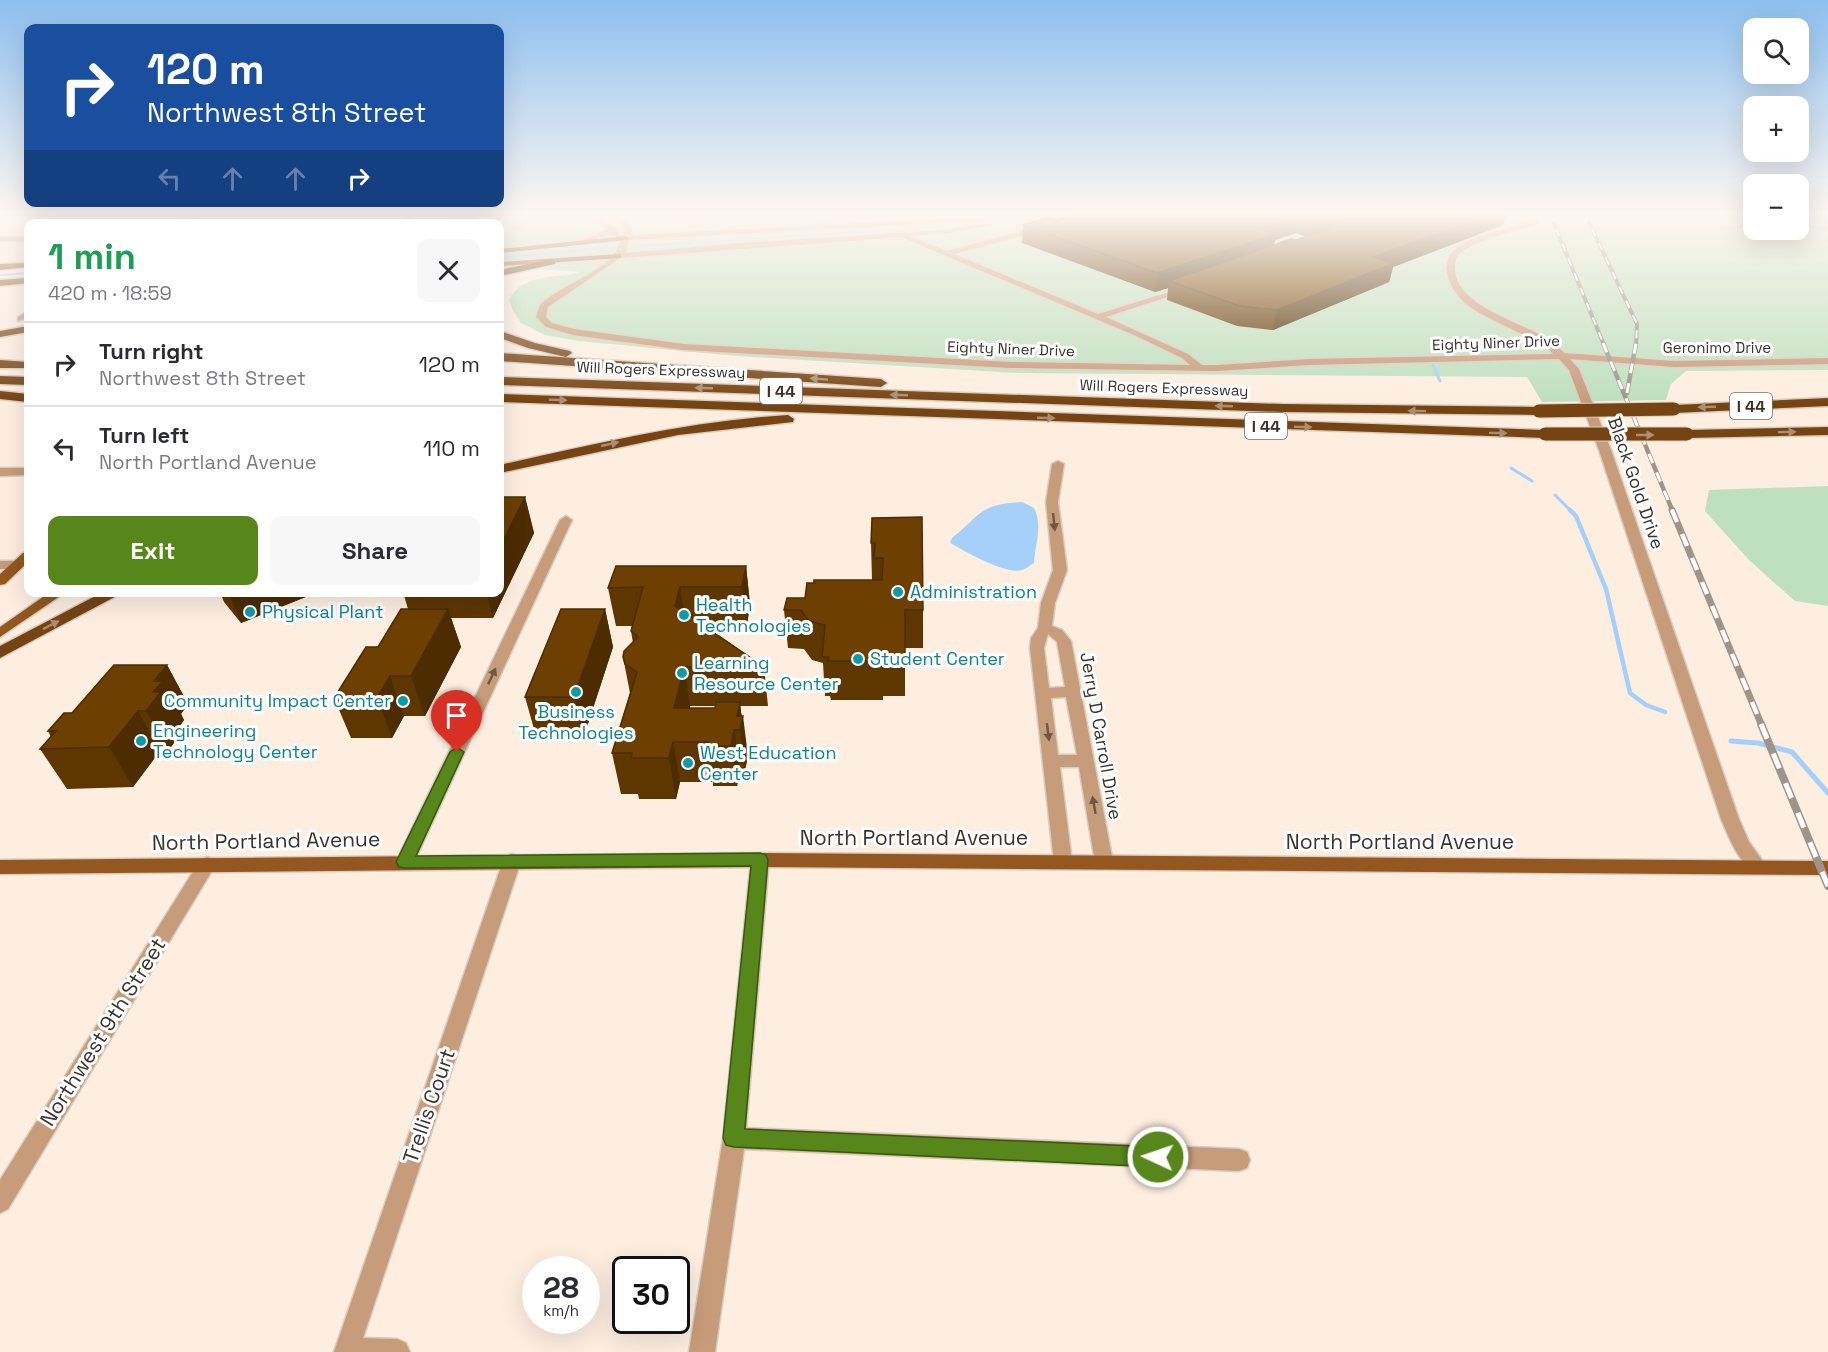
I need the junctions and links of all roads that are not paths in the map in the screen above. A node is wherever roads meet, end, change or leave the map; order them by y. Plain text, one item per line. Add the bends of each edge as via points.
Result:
1 (589, 277) edge
2 (1001, 277) edge
3 (1452, 277) edge
4 (24, 281) edge
5 (0, 283) edge
6 (1197, 284) edge
7 (1097, 317) junction
8 (24, 324) edge
9 (5, 333) edge
10 (504, 335) edge
11 (1564, 356) junction
12 (504, 357) edge
13 (1607, 359) joint
14 (1828, 362) edge
15 (0, 364) edge
16 (24, 365) edge
17 (1200, 368) junction
18 (705, 371) junction
19 (0, 380) edge
20 (24, 381) edge
21 (504, 381) edge
22 (0, 395) edge
23 (24, 398) edge
24 (504, 398) edge
25 (1062, 401) junction
26 (1828, 402) edge
27 (888, 412) junction
28 (1828, 431) edge
29 (1058, 464) dead end
30 (504, 469) edge
31 (0, 472) edge
32 (24, 472) edge
33 (566, 520) dead end
34 (23, 561) edge
35 (0, 566) edge
36 (0, 581) edge
37 (53, 597) edge
38 (106, 597) edge
39 (1045, 627) junction
40 (0, 633) edge
41 (0, 653) edge
42 (1074, 692) junction
43 (1043, 693) junction
44 (1051, 761) junction
45 (1086, 761) junction
46 (760, 860) junction
47 (512, 861) junction
48 (405, 862) junction
49 (1063, 862) junction
50 (1104, 862) junction
51 (207, 864) junction
52 (0, 867) edge
53 (1758, 867) junction
54 (1828, 868) edge
55 (734, 1138) junction
56 (1239, 1160) dead end
57 (0, 1201) edge
58 (397, 1352) edge
59 (702, 1352) edge

1 - 17 street, Eighty Niner Drive via 544,306 541,314 545,322 588,335 707,348 1011,365
2 - 7 street
3 - 11 street, Black Gold Drive via 1471,303 1538,337
4 - 5 main road
6 - 7 street
7 - 17 street via 1185,356
8 - 9 highway
10 - 18 highway via 552,350
11 - 13 street, Eighty Niner Drive
11 - 17 street, Eighty Niner Drive
11 - 53 street, Black Gold Drive via 1575,369 1587,402 1730,819
12 - 18 highway
13 - 14 street, Geronimo Drive via 1674,364
15 - 16 highway
25 -> 18 highway via 940,386
19 - 20 highway
25 -> 21 highway, Will Rogers Expressway / I 44
22 - 23 highway
24 -> 27 highway, Will Rogers Expressway / I 44
26 -> 25 highway, Will Rogers Expressway / I 44, bridge via 1539,411
27 -> 28 highway, Will Rogers Expressway / I 44, bridge via 1545,434
30 -> 27 highway via 702,426
29 -> 39 street via 1053,513 1060,570 1048,603
31 - 32 street
48 -> 33 street
34 - 35 street
34 - 36 main road
37 - 40 main road
41 -> 38 highway
39 - 42 street, Jerry D Carroll Drive via 1064,641
39 - 43 street via 1037,648
42 - 43 street
42 - 45 street, Jerry D Carroll Drive
43 -> 44 street
44 - 45 street
44 - 49 street
50 -> 45 street, Jerry D Carroll Drive
46 - 47 main road, North Portland Avenue
46 - 49 main road, North Portland Avenue
46 - 55 street
47 - 48 main road, North Portland Avenue
47 - 58 street, Trellis Court via 346,1350
48 - 51 main road, North Portland Avenue
49 - 50 main road, North Portland Avenue
50 - 53 main road, North Portland Avenue
51 - 52 main road, North Portland Avenue
51 - 57 street, Northwest 9th Street
53 - 54 main road, North Portland Avenue
55 - 56 street
55 - 59 street

